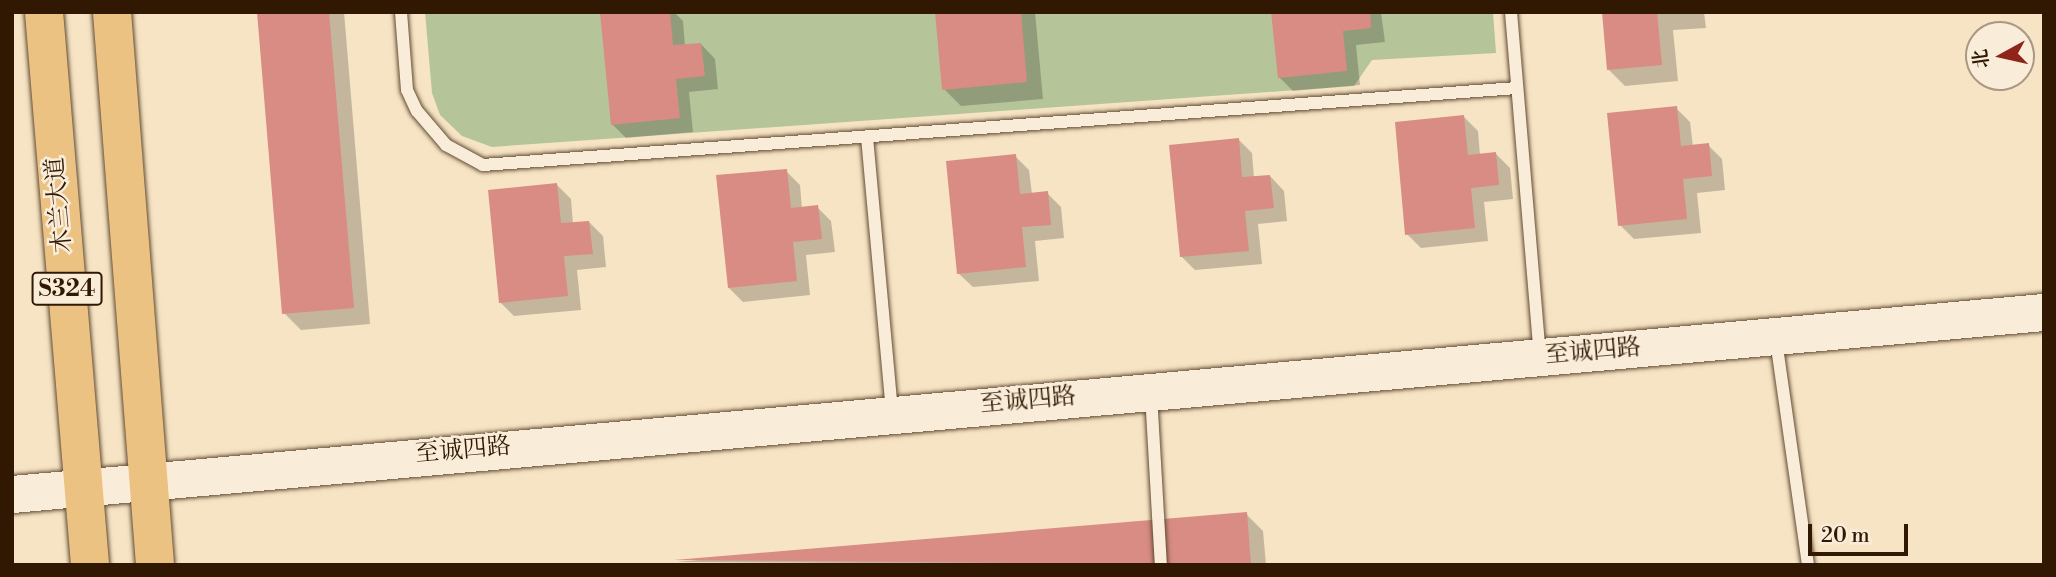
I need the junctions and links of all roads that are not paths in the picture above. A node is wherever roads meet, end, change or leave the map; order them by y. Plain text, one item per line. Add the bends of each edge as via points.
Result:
1 (44, 12) edge
2 (112, 12) edge
3 (401, 12) edge
4 (1511, 12) edge
5 (1517, 88) junction
6 (867, 137) junction
7 (2044, 312) edge
8 (1776, 335) junction
9 (1540, 357) junction
10 (1150, 391) junction
11 (892, 413) junction
12 (149, 478) junction
13 (83, 484) junction
14 (12, 494) edge
15 (90, 565) edge
16 (155, 565) edge
17 (1161, 565) edge
18 (1808, 565) edge

1 - 13 main road, 木兰大道 / S324
2 - 12 main road
3 - 6 lane via 407,90 417,111 446,145 483,165
4 - 5 lane
5 - 6 lane
5 - 9 lane
6 - 11 lane
7 - 8 main road, 至诚四路
8 - 9 main road, 至诚四路
8 - 18 lane
9 - 10 main road, 至诚四路
10 - 11 main road, 至诚四路
10 - 17 lane
11 - 12 main road, 至诚四路
12 - 13 main road, 至诚四路
12 - 16 main road
13 - 14 main road, 至诚四路
13 - 15 main road, 木兰大道 / S324

